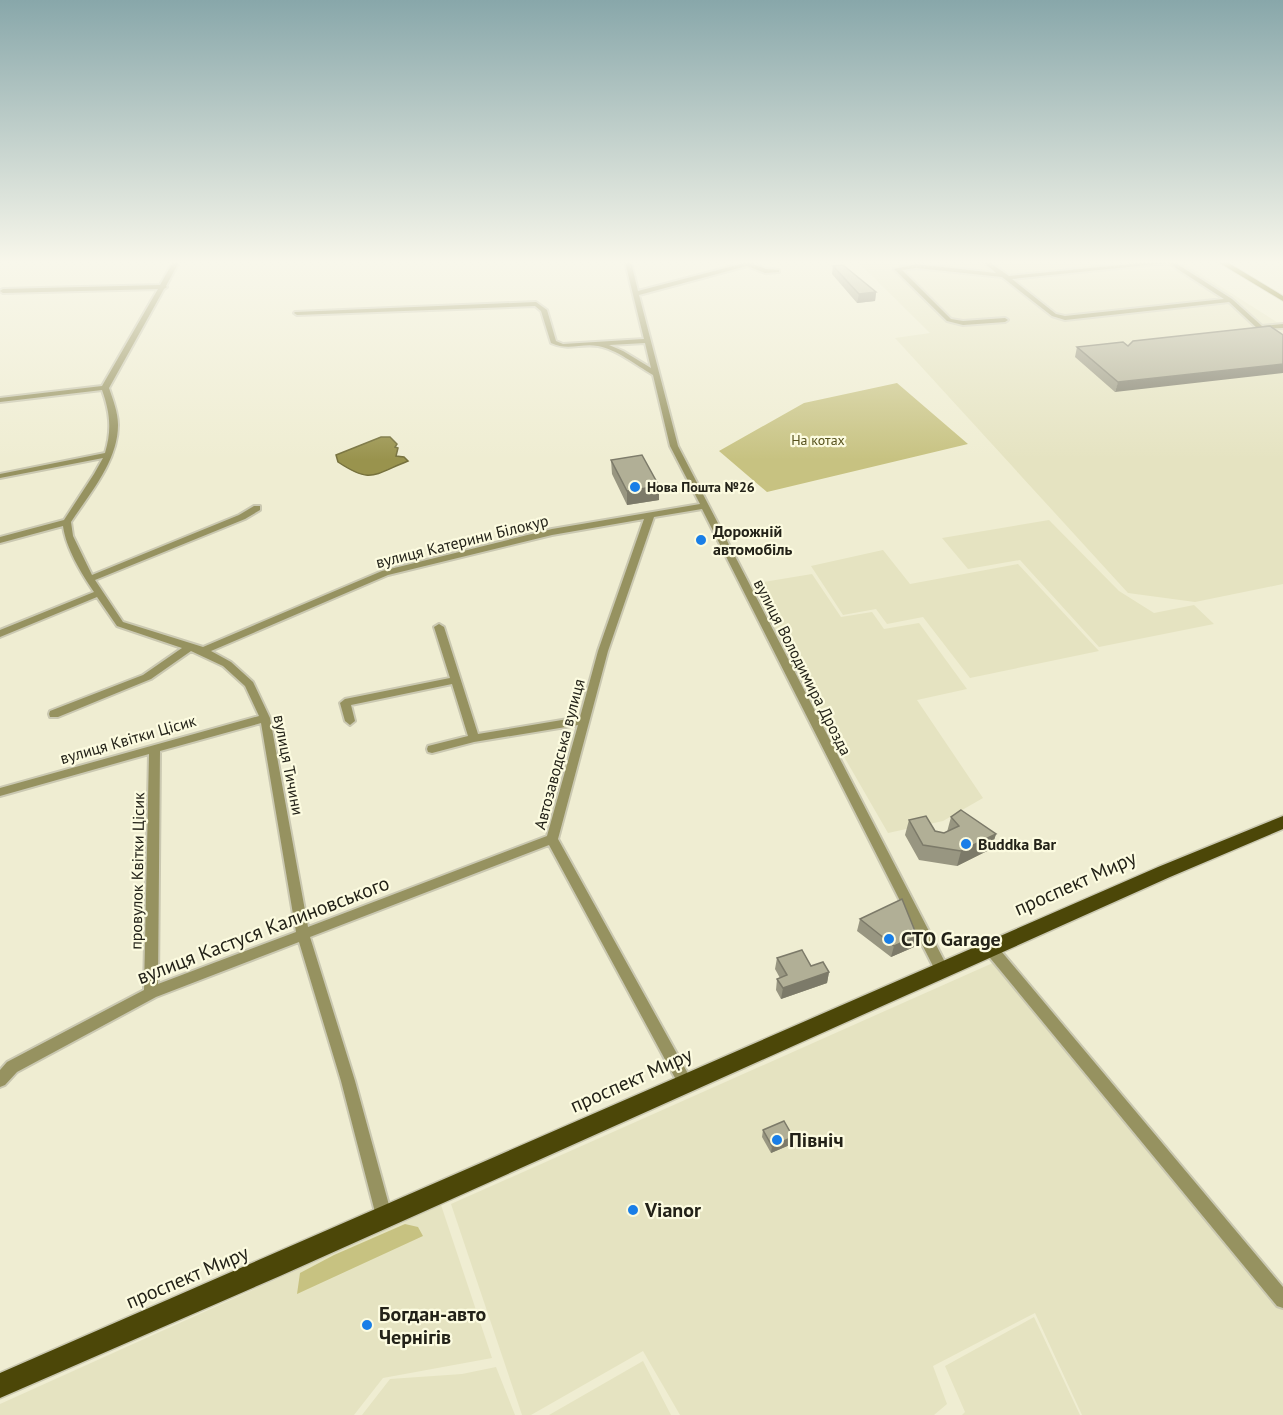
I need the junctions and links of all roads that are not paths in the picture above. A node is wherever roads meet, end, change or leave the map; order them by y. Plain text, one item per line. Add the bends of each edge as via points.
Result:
1 (140, 328) edge
2 (549, 328) edge
3 (645, 328) edge
4 (1260, 328) edge
5 (1248, 329) edge
6 (648, 341) junction
7 (601, 345) junction
8 (656, 374) junction
9 (105, 388) junction
10 (0, 400) edge
11 (109, 454) junction
12 (0, 476) edge
13 (704, 506) junction
14 (257, 508) dead end
15 (650, 515) junction
16 (67, 522) junction
17 (0, 540) edge
18 (90, 579) junction
19 (99, 592) junction
20 (439, 627) dead end
21 (0, 634) edge
22 (190, 647) junction
23 (203, 651) junction
24 (456, 680) junction
25 (54, 714) dead end
26 (265, 718) junction
27 (583, 720) junction
28 (350, 722) dead end
29 (474, 738) junction
30 (155, 749) junction
31 (432, 749) dead end
32 (0, 792) edge
33 (1283, 822) edge
34 (552, 838) junction
35 (303, 935) junction
36 (991, 949) junction
37 (942, 970) junction
38 (151, 993) junction
39 (0, 1080) edge
40 (686, 1084) junction
41 (384, 1216) junction
42 (1283, 1300) edge
43 (0, 1386) edge

1 - 9 street
2 - 7 street via 553,342 562,346
3 - 6 street, вулиця Володимира Дрозда
4 - 5 street
6 - 7 street
6 - 8 street, вулиця Володимира Дрозда
7 - 8 street via 621,352
8 - 13 street, вулиця Володимира Дрозда via 674,446
9 - 10 street
9 - 11 street via 115,406 117,429
11 - 12 street
11 - 16 street
13 - 15 street, вулиця Катерини Білокур
13 - 37 street, вулиця Володимира Дрозда
14 - 18 street
15 - 23 street, вулиця Катерини Білокур via 552,532 386,573
15 - 27 street, Автозаводська вулиця
16 - 17 street
16 - 18 street, вулиця Тичини via 69,536
18 - 19 street, вулиця Тичини
19 - 21 street
19 - 22 street, вулиця Тичини via 120,624
20 - 24 street
22 - 23 street, вулиця Тичини
22 - 25 street via 147,677
23 - 26 street, вулиця Тичини via 227,664 249,684
24 - 28 street via 345,703
24 - 29 street
26 - 30 street, вулиця Квітки Цісик
26 - 35 street, вулиця Тичини
27 - 29 street
27 - 34 street, Автозаводська вулиця
29 - 31 street
30 - 32 street, вулиця Квітки Цісик
30 - 38 street, провулок Квітки Цісик
33 - 36 main road, проспект Миру
34 - 35 street, вулиця Кастуся Калиновського
34 - 40 street, Автозаводська вулиця
35 - 38 street, вулиця Кастуся Калиновського
35 - 41 street, вулиця Тичини
36 - 37 main road, проспект Миру
36 - 42 street
37 - 40 main road, проспект Миру
38 - 39 street, вулиця Кастуся Калиновського via 12,1067
40 - 41 main road, проспект Миру
41 - 43 main road, проспект Миру

